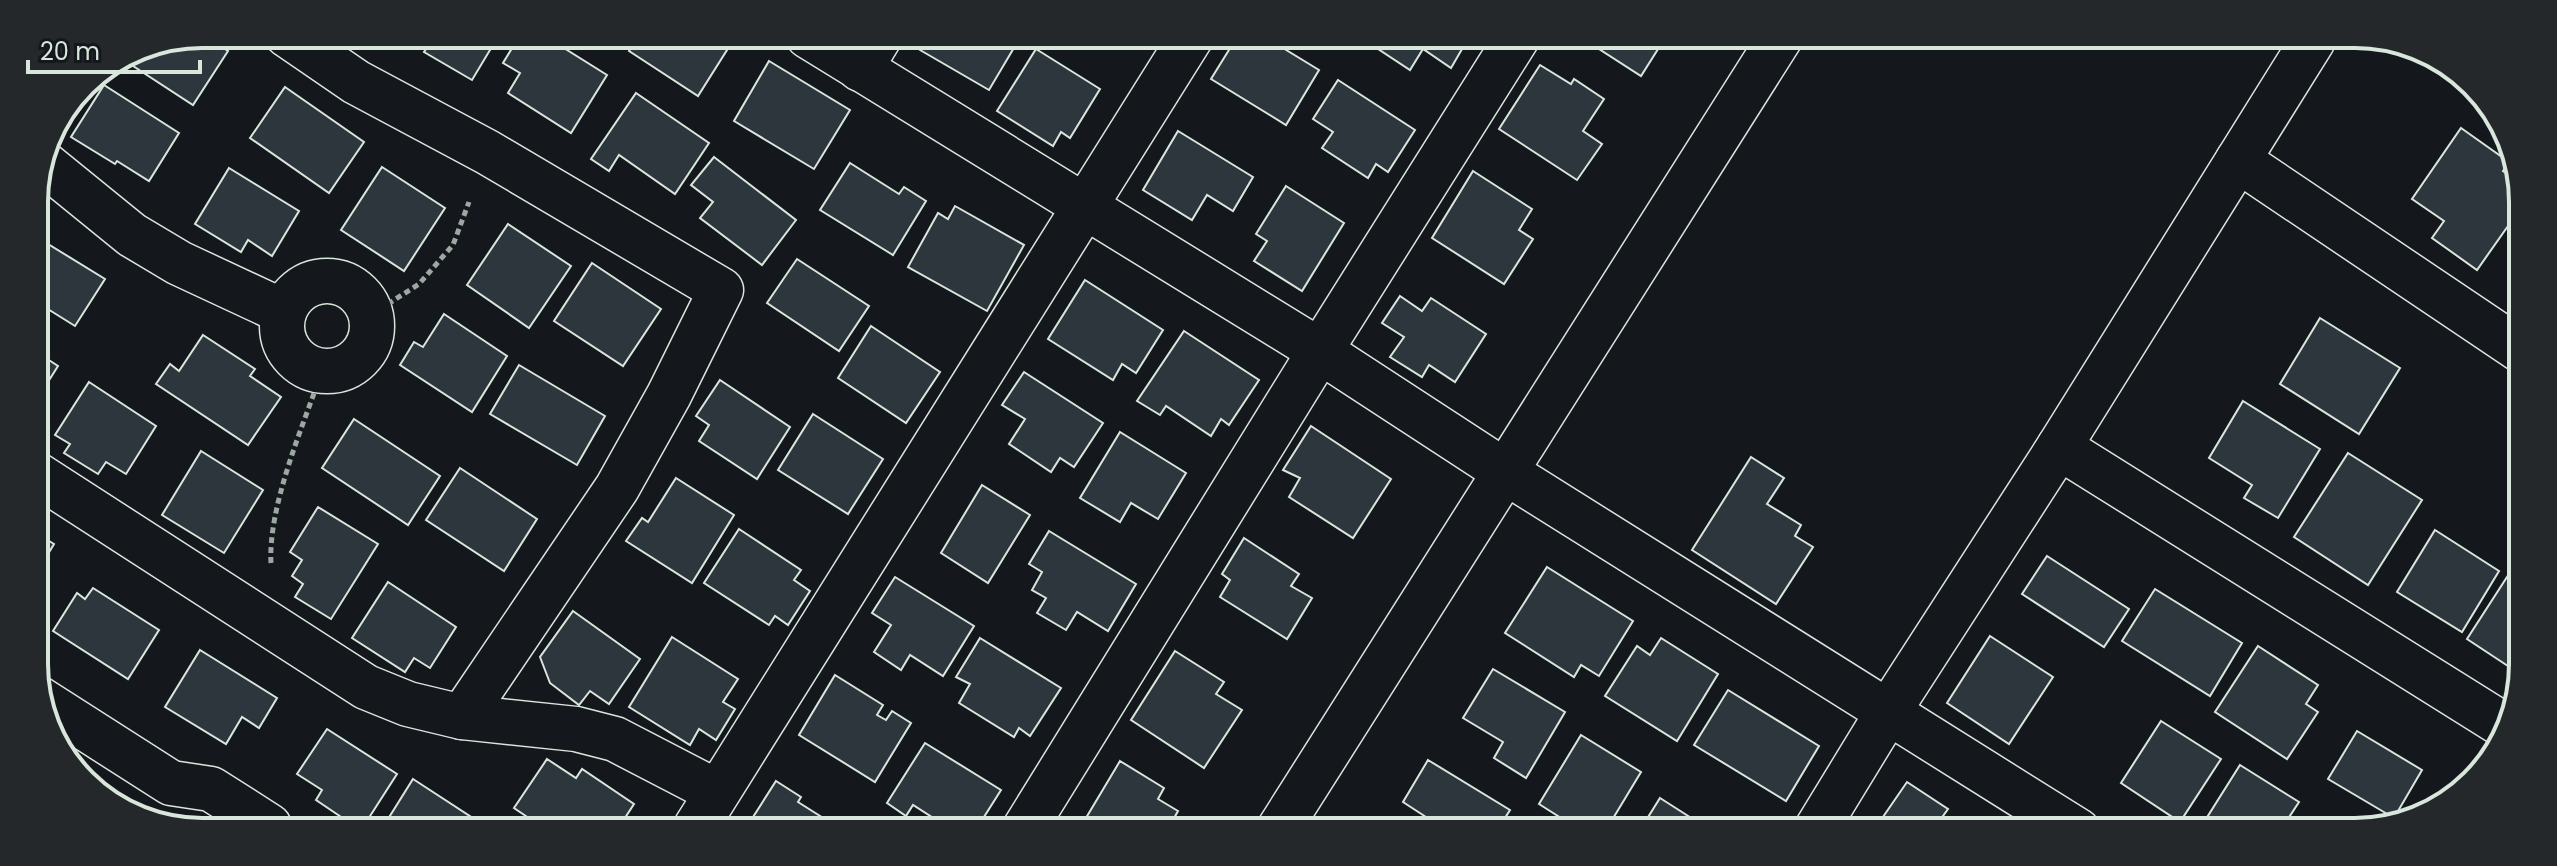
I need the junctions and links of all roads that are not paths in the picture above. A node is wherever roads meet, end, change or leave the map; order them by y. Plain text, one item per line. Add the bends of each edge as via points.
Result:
1 (306, 48) edge
2 (1184, 48) edge
3 (1511, 48) edge
4 (1774, 48) edge
5 (2308, 48) edge
6 (870, 52) edge
7 (2238, 160) junction
8 (51, 170) edge
9 (1084, 207) junction
10 (284, 312) junction
11 (2509, 342) edge
12 (1320, 351) junction
13 (2059, 447) junction
14 (1504, 471) junction
15 (48, 482) edge
16 (55, 709) edge
17 (1888, 712) junction
18 (462, 717) junction
19 (2498, 721) edge
20 (707, 810) edge
21 (256, 818) edge
22 (1031, 818) edge
23 (1286, 818) edge
24 (1823, 818) edge
25 (2057, 818) edge

1 - 18 street via 356,82 487,152 721,290 617,488
2 - 9 street
3 - 12 street
4 - 14 street
5 - 7 street
6 - 9 street
7 - 11 street
7 - 13 street
8 - 10 street via 132,235
9 - 12 street
9 - 20 street
10 - 10 street via 287,347 308,367 322,371 351,366 369,344 373,330 366,301 343,283 312,283 298,291
12 - 14 street
12 - 22 street
13 - 17 street
13 - 19 street
14 - 17 street
14 - 23 street
15 - 18 street via 366,687
16 - 21 street via 171,783 211,789
17 - 24 street
17 - 25 street
18 - 20 street via 576,729 615,739

